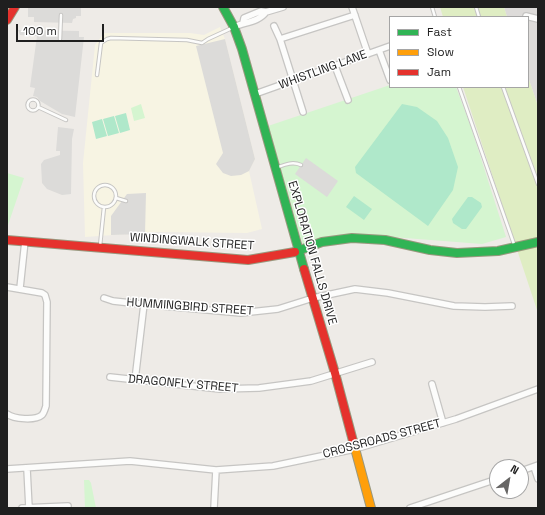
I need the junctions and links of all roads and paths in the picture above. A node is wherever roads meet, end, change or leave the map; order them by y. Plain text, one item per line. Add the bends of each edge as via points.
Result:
1 (15, 7) edge
2 (223, 7) edge
3 (283, 7) edge
4 (353, 7) edge
5 (355, 15) junction
6 (61, 16) dead end
7 (7, 20) edge
8 (274, 26) dead end
9 (234, 27) junction
10 (60, 39) dead end
11 (280, 39) junction
12 (389, 46) edge
13 (379, 50) junction
14 (368, 54) junction
15 (335, 66) junction
16 (97, 75) dead end
17 (389, 77) edge
18 (293, 81) junction
19 (460, 88) edge
20 (503, 88) edge
21 (255, 94) junction
22 (348, 100) dead end
23 (38, 107) junction
24 (303, 112) dead end
25 (66, 120) dead end
26 (300, 165) dead end
27 (276, 168) junction
28 (538, 184) edge
29 (116, 198) junction
30 (126, 201) dead end
31 (104, 207) junction
32 (7, 240) edge
33 (25, 241) junction
34 (538, 242) edge
35 (100, 248) junction
36 (515, 248) junction
37 (299, 251) junction
38 (7, 287) edge
39 (20, 288) junction
40 (104, 298) dead end
41 (313, 298) junction
42 (144, 304) junction
43 (512, 306) dead end
44 (372, 362) dead end
45 (335, 373) junction
46 (110, 377) dead end
47 (135, 380) junction
48 (432, 384) dead end
49 (538, 389) edge
50 (7, 414) edge
51 (443, 423) junction
52 (355, 450) junction
53 (536, 466) edge
54 (7, 469) edge
55 (27, 469) junction
56 (216, 470) junction
57 (538, 479) edge
58 (489, 482) edge
59 (68, 506) dead end
60 (22, 508) edge
61 (29, 508) edge
62 (214, 508) edge
63 (371, 508) edge
64 (410, 508) edge

1 - 7 street
2 - 9 street, EXPLORATION FALLS DRIVE
3 - 9 street via 261,11 244,18 243,23
4 - 5 street
5 - 11 street
5 - 14 street
6 - 10 lane
8 - 11 street
9 - 16 lane via 202,43 187,40 106,39 101,43
9 - 21 street, EXPLORATION FALLS DRIVE
11 - 18 street
12 - 13 street, WHISTLING LANE
13 - 14 street, WHISTLING LANE
13 - 17 street
14 - 15 street, WHISTLING LANE
15 - 18 street, WHISTLING LANE
15 - 22 street
18 - 21 street, WHISTLING LANE
18 - 24 street
19 - 36 lane
20 - 28 lane
21 - 27 street, EXPLORATION FALLS DRIVE
23 - 23 lane via 35,100 28,104 33,111
23 - 25 lane
26 - 27 lane via 286,164
27 - 37 street, EXPLORATION FALLS DRIVE
29 - 30 lane
29 - 31 lane via 113,204
29 - 31 lane via 113,187 105,184 98,186 93,197 97,204
31 - 35 lane
32 - 33 street, WINDINGWALK STREET
33 - 35 street, WINDINGWALK STREET
33 - 39 street
34 - 36 street, WINDINGWALK STREET
35 - 37 street, WINDINGWALK STREET via 248,260 267,259
36 - 37 street, WINDINGWALK STREET via 468,254 370,238 322,242
37 - 41 street, EXPLORATION FALLS DRIVE
38 - 39 street
39 - 50 street via 42,293 47,302 46,406 40,416 27,418
40 - 42 street, HUMMINGBIRD STREET
41 - 42 street, HUMMINGBIRD STREET via 278,310 241,313
41 - 43 street, HUMMINGBIRD STREET via 355,289 454,306
41 - 45 street, EXPLORATION FALLS DRIVE
42 - 47 street
44 - 45 street, DRAGONFLY STREET
45 - 47 street, DRAGONFLY STREET via 296,384 251,389 220,389
45 - 52 street, EXPLORATION FALLS DRIVE
46 - 47 street, DRAGONFLY STREET
48 - 51 street
49 - 51 street, CROSSROADS STREET
51 - 52 street, CROSSROADS STREET
52 - 56 street, CROSSROADS STREET via 273,466
52 - 63 street, EXPLORATION FALLS DRIVE
53 - 57 street
54 - 55 street, CROSSROADS STREET
55 - 56 street, CROSSROADS STREET via 130,461
55 - 61 street
56 - 62 street
58 - 64 street
59 - 61 street
60 - 61 street

